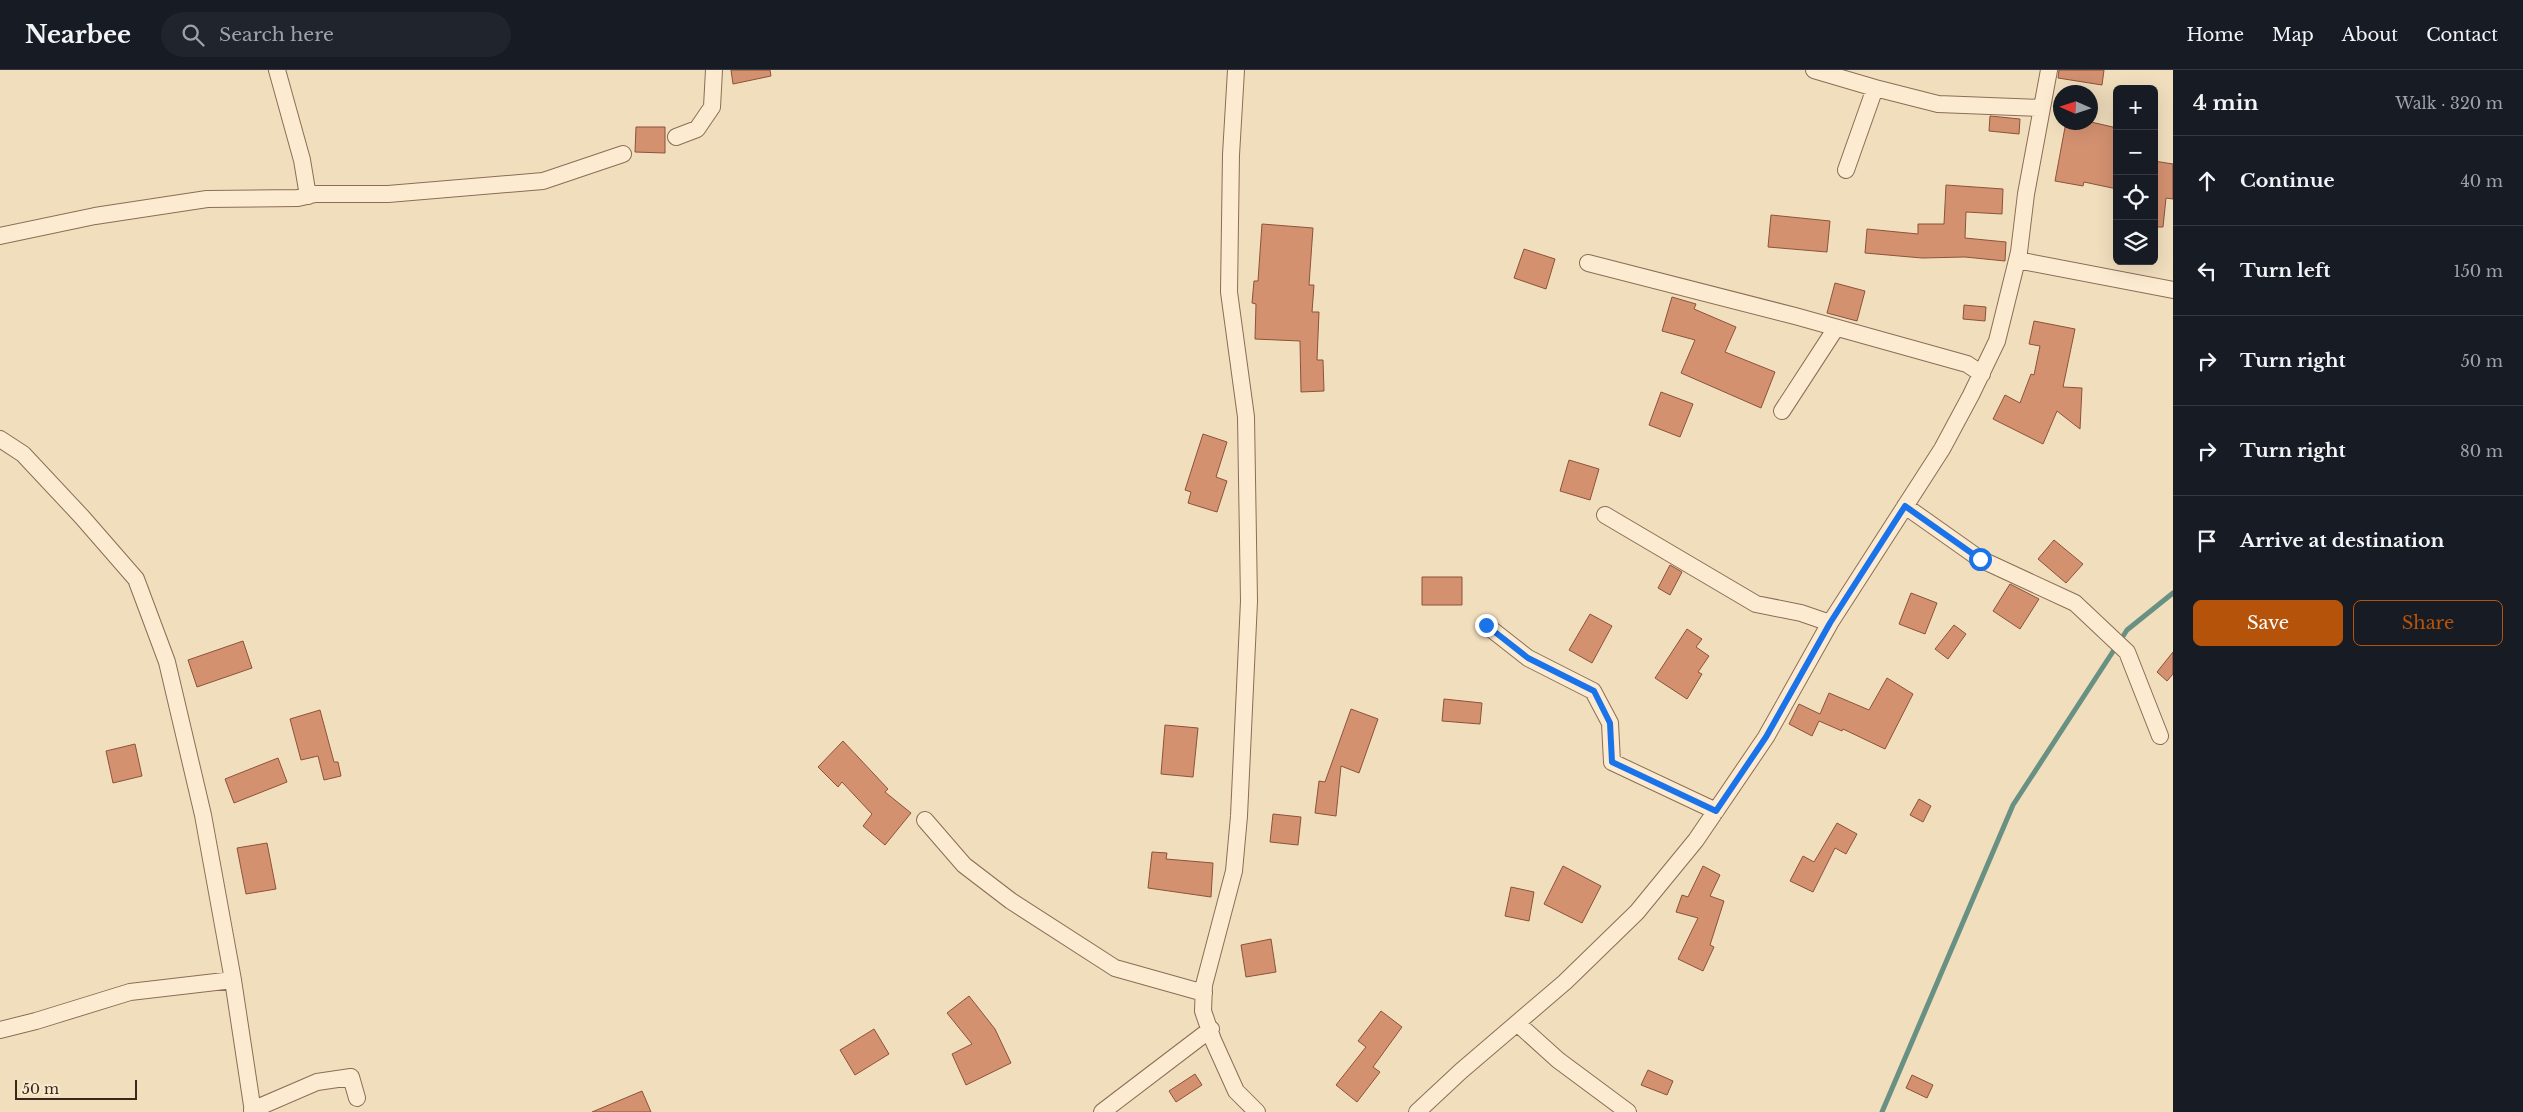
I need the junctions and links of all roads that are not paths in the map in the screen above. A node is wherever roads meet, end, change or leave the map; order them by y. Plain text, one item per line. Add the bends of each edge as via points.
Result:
1 (277, 70) edge
2 (714, 70) edge
3 (1236, 70) edge
4 (1814, 70) edge
5 (2049, 70) edge
6 (1875, 88) junction
7 (2042, 108) junction
8 (676, 137) dead end
9 (623, 154) dead end
10 (1846, 170) dead end
11 (308, 196) junction
12 (0, 236) edge
13 (2017, 260) junction
14 (1588, 263) dead end
15 (2173, 290) edge
16 (1836, 328) junction
17 (1982, 374) junction
18 (1782, 411) dead end
19 (0, 439) edge
20 (1905, 506) junction
21 (1605, 516) dead end
22 (1830, 623) junction
23 (1486, 625) dead end
24 (2160, 736) dead end
25 (1716, 811) junction
26 (926, 820) dead end
27 (233, 980) junction
28 (1204, 993) junction
29 (1517, 1023) junction
30 (1210, 1029) junction
31 (0, 1030) edge
32 (357, 1098) dead end
33 (252, 1111) edge
34 (1102, 1112) edge
35 (1257, 1112) edge
36 (1417, 1112) edge
37 (1628, 1112) edge

1 - 11 street via 302,160
2 - 8 street via 712,107 697,130
3 - 28 street via 1229,292 1246,417 1249,601 1234,871
4 - 6 street
5 - 7 street
6 - 7 street via 1938,104
6 - 10 street
7 - 13 street
9 - 11 street via 543,181 388,194
11 - 12 street via 207,199 95,216
13 - 15 street
13 - 17 street via 1997,341
14 - 16 street
16 - 17 street via 1967,364
16 - 18 street
17 - 20 street via 1942,449
19 - 27 street via 23,454 136,579 167,662 204,815
20 - 22 street
20 - 24 street via 1980,559 2075,603 2127,652
21 - 22 street via 1756,604
22 - 25 street via 1766,737
23 - 25 street via 1528,658 1594,691 1610,723 1612,762
25 - 29 street via 1637,912
26 - 28 street via 964,865 1011,901 1115,968
27 - 31 street via 130,992
27 - 33 street
28 - 30 street via 1203,1010
29 - 36 street
29 - 37 street via 1558,1060
30 - 34 street
30 - 35 street via 1236,1091
32 - 33 street via 351,1077 317,1082

